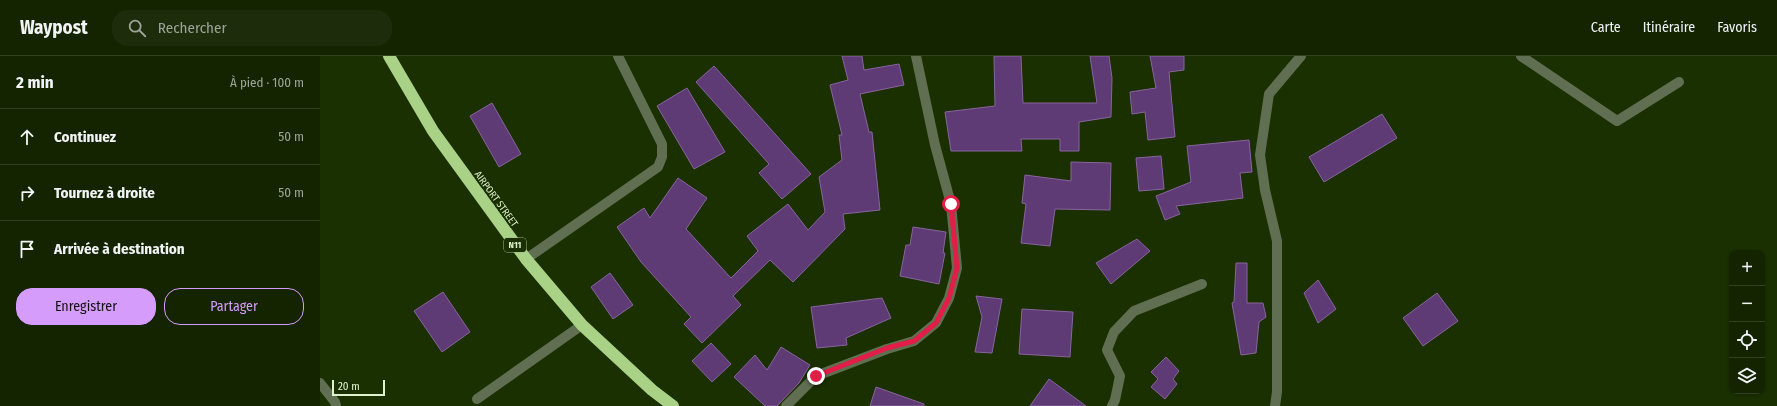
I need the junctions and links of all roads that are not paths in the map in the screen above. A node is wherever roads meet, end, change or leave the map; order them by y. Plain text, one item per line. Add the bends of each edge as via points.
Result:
1 (389, 56) edge
2 (618, 56) edge
3 (916, 56) edge
4 (1301, 56) edge
5 (1521, 56) edge
6 (1679, 82) dead end
7 (526, 259) junction
8 (1202, 284) dead end
9 (582, 325) junction
10 (320, 383) edge
11 (476, 399) dead end
12 (336, 406) edge
13 (673, 406) edge
14 (786, 406) edge
15 (1112, 406) edge
16 (1275, 406) edge

1 - 7 highway, AIRPORT STREET / N11 via 433,132
2 - 7 street via 662,144 662,157 658,167
3 - 14 street via 951,204 957,268 949,298 936,323 914,341 887,348 816,376
4 - 16 street via 1269,94 1260,156 1277,241
5 - 6 street via 1617,121
7 - 9 highway, AIRPORT STREET / N11
8 - 15 street via 1134,311 1114,332 1107,350 1120,376
9 - 11 street
9 - 13 highway, AIRPORT STREET / N11 via 652,390
10 - 12 street

